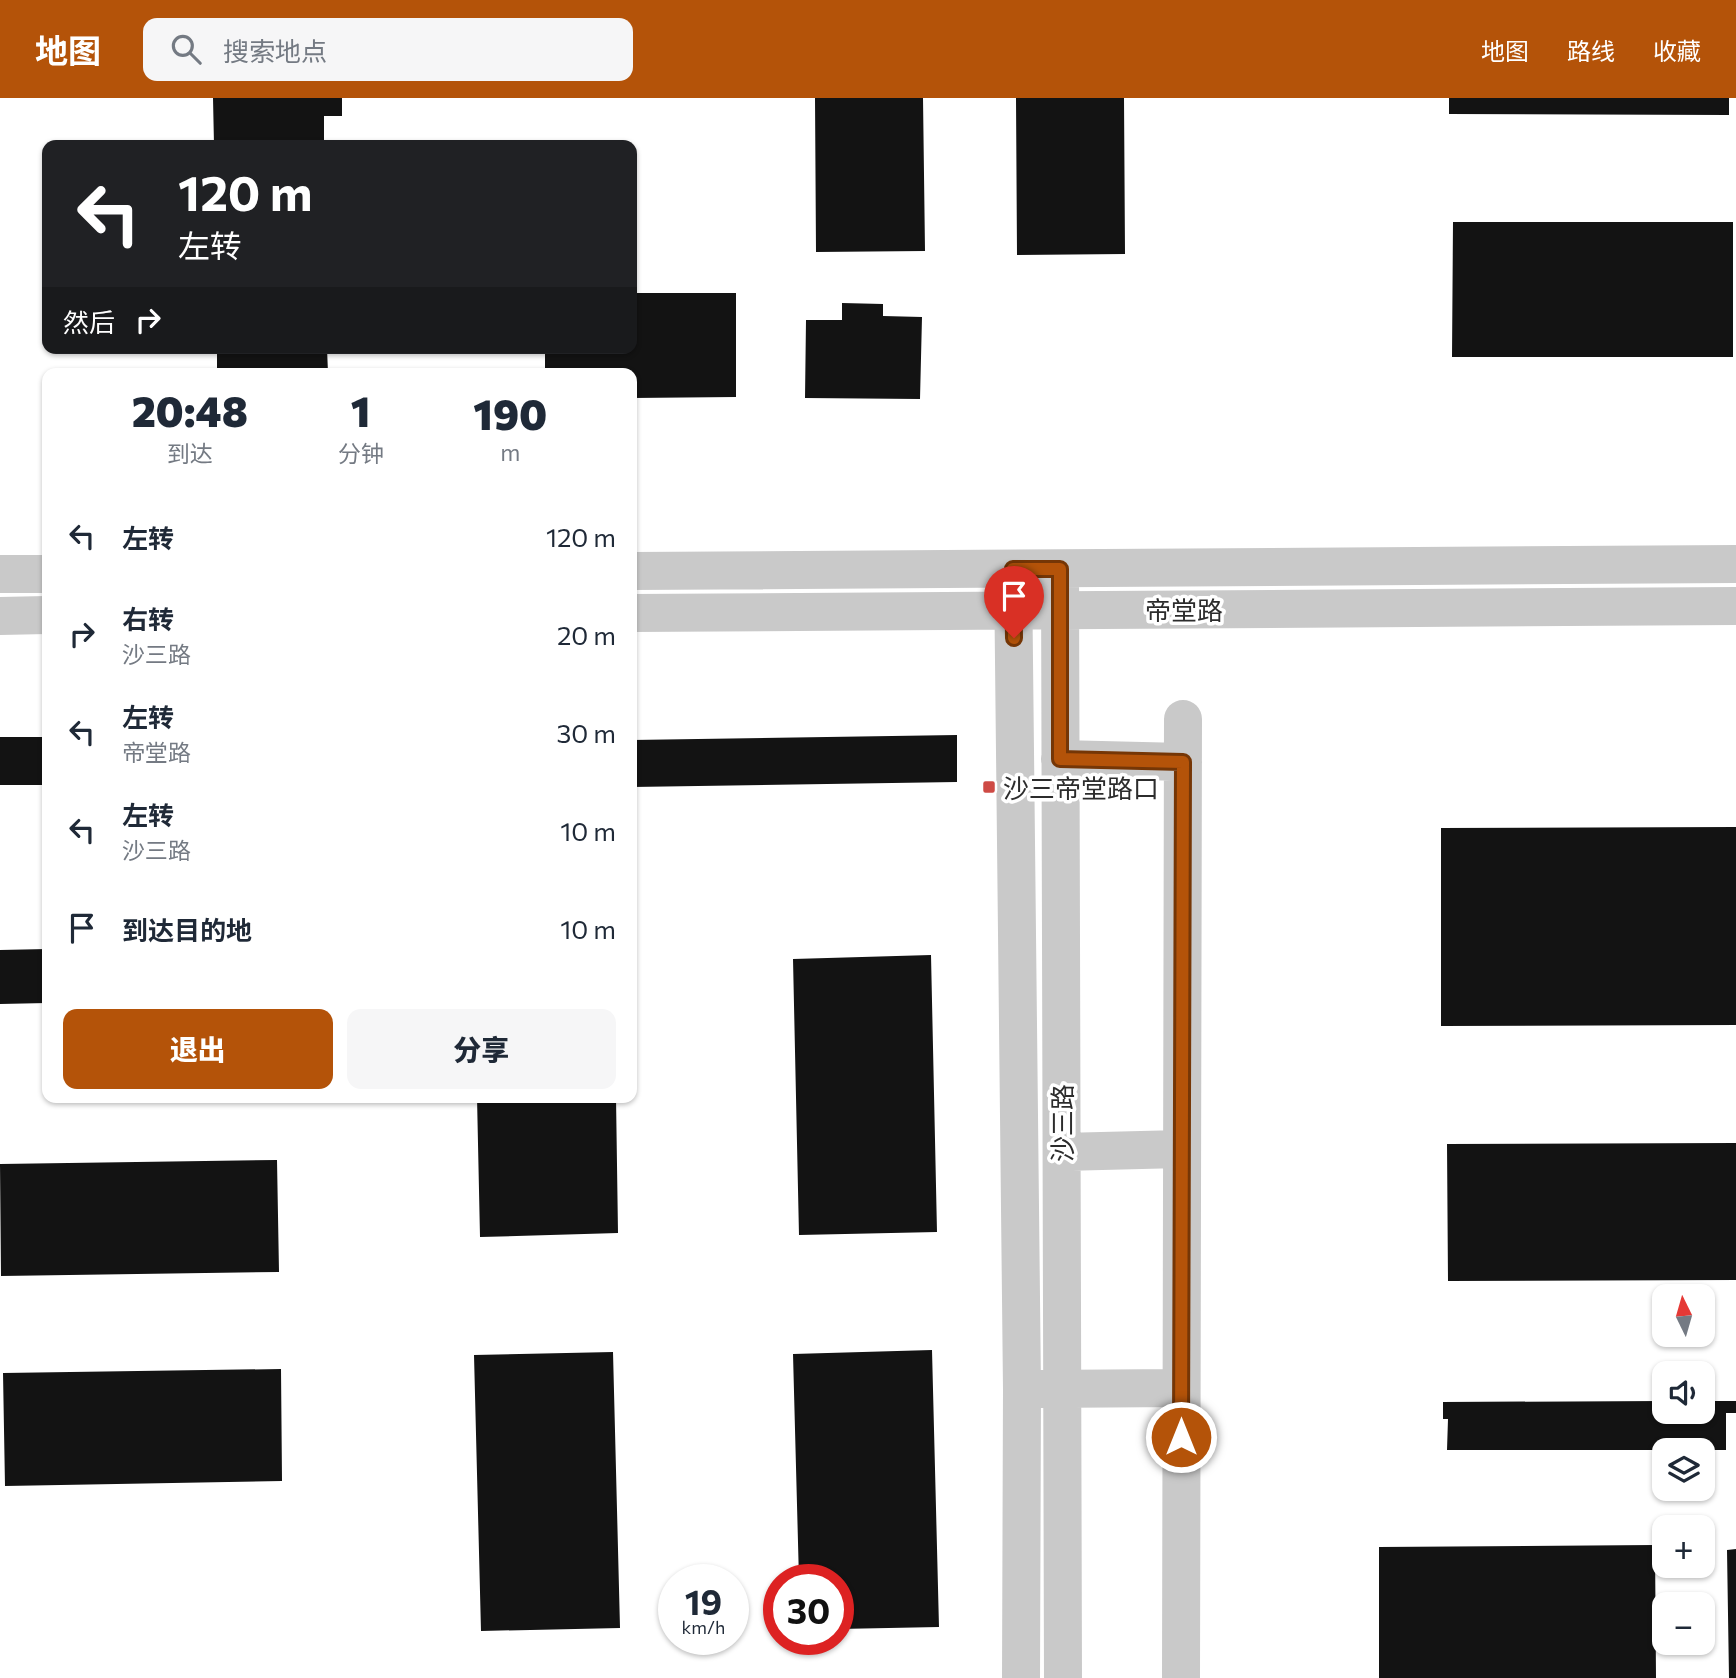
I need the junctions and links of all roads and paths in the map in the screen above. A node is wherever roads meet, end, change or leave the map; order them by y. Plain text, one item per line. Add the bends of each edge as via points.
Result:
1 (1736, 564) edge
2 (1013, 569) junction
3 (1060, 569) junction
4 (637, 571) edge
5 (0, 574) edge
6 (42, 574) edge
7 (1736, 606) edge
8 (1060, 610) junction
9 (1014, 611) junction
10 (637, 613) edge
11 (0, 615) edge
12 (42, 615) edge
13 (1183, 719) dead end
14 (1060, 759) junction
15 (1183, 762) junction
16 (1181, 1149) junction
17 (1062, 1152) junction
18 (1180, 1388) junction
19 (1022, 1389) junction
20 (1062, 1389) junction
21 (1021, 1678) edge
22 (1063, 1678) edge
23 (1181, 1678) edge

1 - 3 street, 帝堂路
2 - 3 street, 帝堂路
2 - 4 street, 帝堂路
2 - 9 street, 沙三路
3 - 8 street, 沙三路
5 - 6 street
7 - 8 street, 帝堂路
8 - 9 street, 帝堂路
8 - 14 street, 沙三路
9 - 10 street, 帝堂路
9 - 19 street, 沙三路
11 - 12 street
13 - 15 street
14 - 15 street
14 - 17 street, 沙三路
15 - 16 street
16 - 17 street
16 - 18 street
17 - 20 street, 沙三路
18 - 20 street
18 - 23 street
19 - 20 street
19 - 21 street, 沙三路
20 - 22 street, 沙三路

